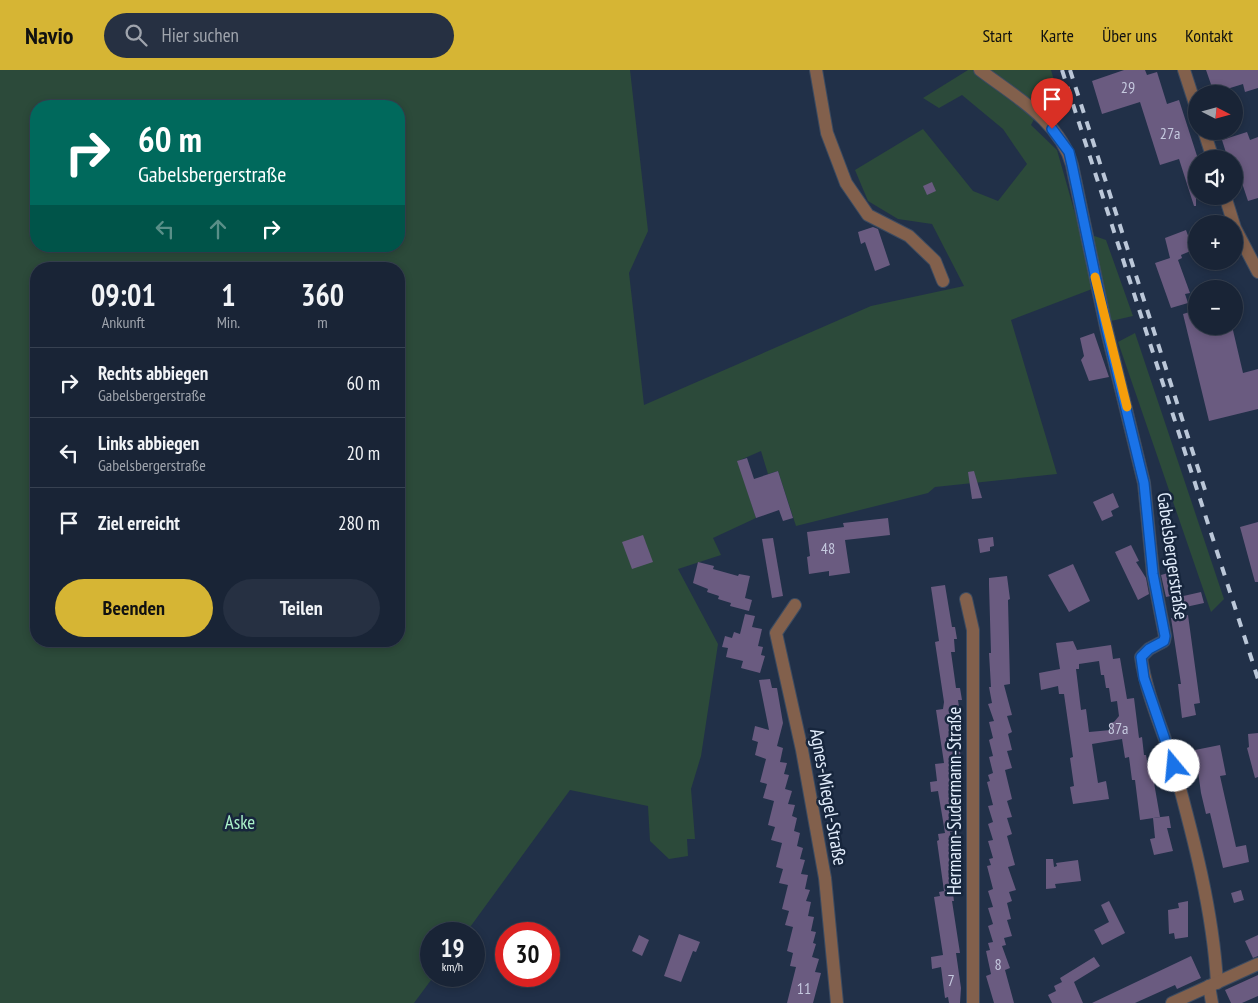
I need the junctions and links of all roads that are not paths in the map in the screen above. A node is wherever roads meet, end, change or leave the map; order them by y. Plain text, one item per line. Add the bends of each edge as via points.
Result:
1 (816, 70) edge
2 (980, 70) edge
3 (1184, 70) edge
4 (1189, 85) edge
5 (1228, 205) edge
6 (1258, 272) edge
7 (943, 281) dead end
8 (966, 599) dead end
9 (795, 605) dead end
10 (1258, 964) edge
11 (1213, 984) junction
12 (836, 1003) edge
13 (973, 1003) edge
14 (1172, 1003) edge
15 (1212, 1003) edge

1 - 7 street via 827,133 846,183 868,214 909,236 935,261
2 - 11 street, Gabelsbergerstraße via 1042,117 1066,147 1072,165 1106,327 1144,483 1153,574 1165,636 1164,641 1141,657 1144,678 1174,766 1205,897
3 - 4 street
5 - 6 street via 1235,228
8 - 13 street, Hermann-Sudermann-Straße via 974,630
9 - 12 street, Agnes-Miegel-Straße via 776,633 802,750 825,878
10 - 11 street
11 - 14 street
11 - 15 street, Gabelsbergerstraße

